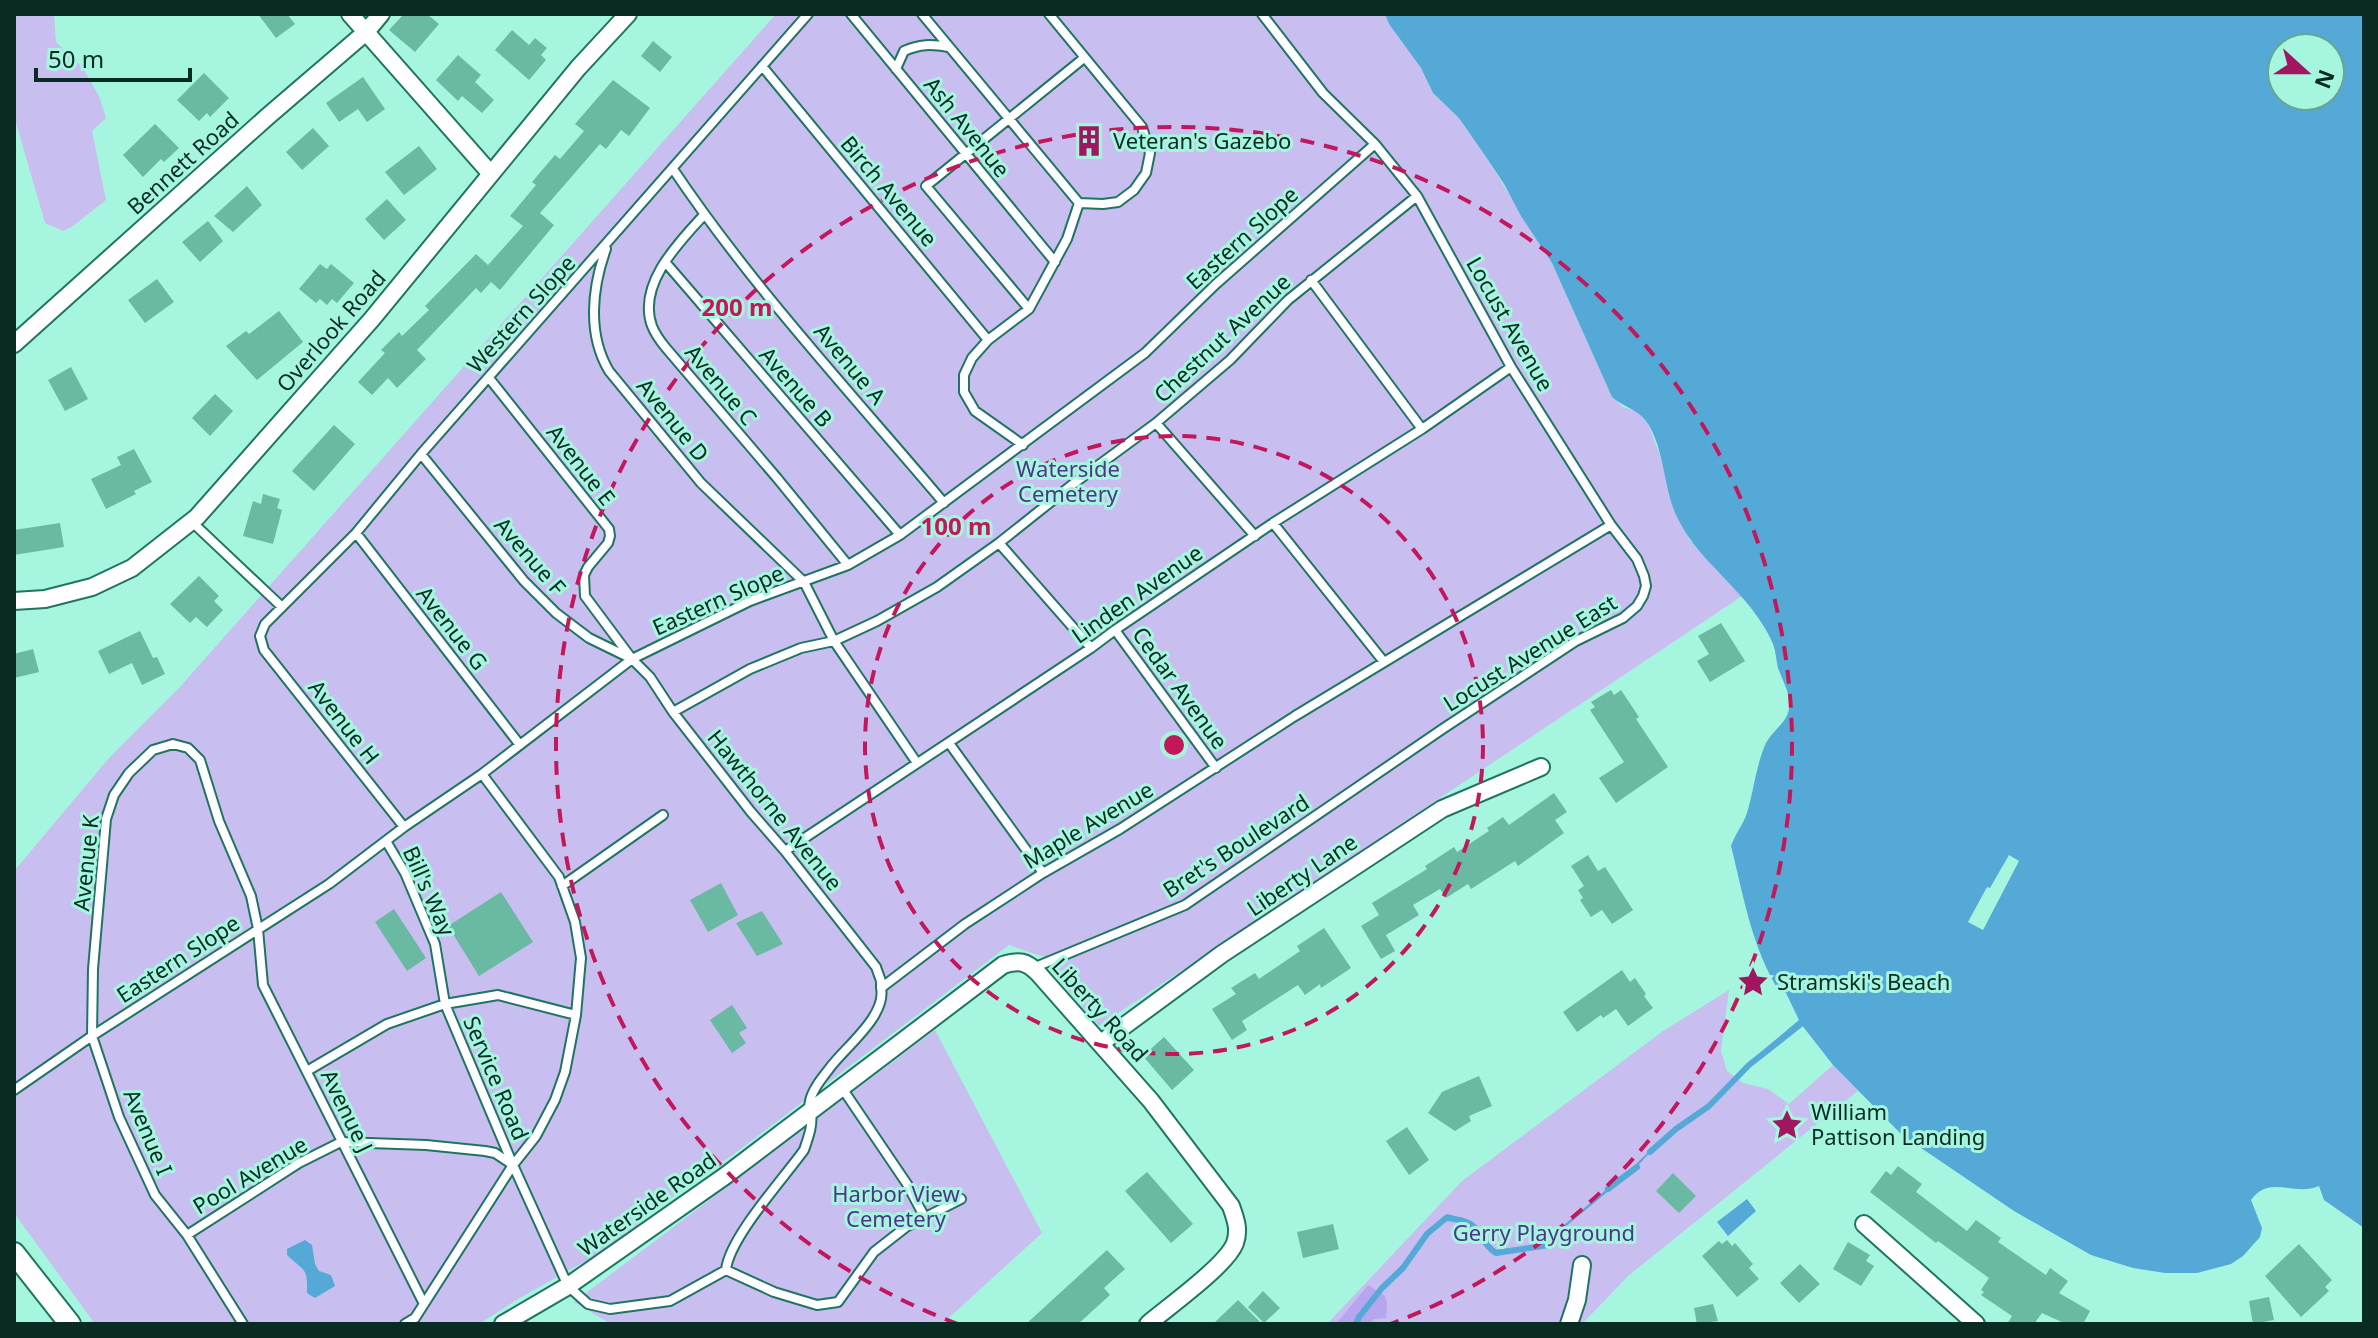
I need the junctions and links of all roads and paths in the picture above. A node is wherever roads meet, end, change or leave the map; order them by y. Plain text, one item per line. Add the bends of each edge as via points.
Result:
1 (350, 14) edge
2 (381, 14) edge
3 (628, 14) edge
4 (808, 14) edge
5 (851, 14) edge
6 (922, 14) edge
7 (1049, 14) edge
8 (1262, 14) edge
9 (366, 32) junction
10 (949, 48) junction
11 (1084, 58) junction
12 (762, 66) junction
13 (896, 69) junction
14 (1007, 118) junction
15 (1375, 144) junction
16 (966, 155) junction
17 (673, 169) junction
18 (491, 174) junction
19 (1417, 196) junction
20 (1079, 203) junction
21 (704, 215) junction
22 (607, 244) junction
23 (1055, 262) junction
24 (666, 263) junction
25 (1311, 280) junction
26 (1029, 309) junction
27 (988, 340) junction
28 (14, 344) edge
29 (1511, 367) junction
30 (489, 378) junction
31 (1156, 423) junction
32 (1422, 429) junction
33 (1023, 445) junction
34 (421, 454) junction
35 (944, 503) junction
36 (191, 521) junction
37 (1273, 523) junction
38 (1611, 525) junction
39 (356, 533) junction
40 (900, 535) junction
41 (1255, 536) junction
42 (999, 543) junction
43 (848, 565) junction
44 (804, 582) junction
45 (14, 601) edge
46 (282, 607) junction
47 (1115, 630) junction
48 (260, 636) joint
49 (834, 641) junction
50 (1091, 648) junction
51 (632, 659) junction
52 (1384, 662) junction
53 (673, 712) junction
54 (1444, 728) joint
55 (949, 743) junction
56 (520, 745) junction
57 (917, 763) junction
58 (1541, 767) dead end
59 (1216, 768) junction
60 (482, 774) junction
61 (663, 815) dead end
62 (404, 827) junction
63 (386, 841) junction
64 (785, 851) junction
65 (1043, 873) junction
66 (562, 886) junction
67 (258, 929) junction
68 (1033, 968) junction
69 (881, 988) junction
70 (445, 1004) junction
71 (576, 1015) junction
72 (92, 1036) junction
73 (1101, 1043) junction
74 (307, 1071) junction
75 (842, 1088) junction
76 (14, 1090) edge
77 (811, 1111) junction
78 (341, 1142) junction
79 (513, 1165) junction
80 (961, 1199) dead end
81 (924, 1216) junction
82 (1864, 1224) dead end
83 (187, 1235) junction
84 (14, 1253) edge
85 (1582, 1265) dead end
86 (726, 1270) junction
87 (568, 1286) junction
88 (424, 1304) junction
89 (70, 1324) edge
90 (243, 1324) edge
91 (405, 1324) edge
92 (503, 1324) edge
93 (1148, 1324) edge
94 (1569, 1324) edge
95 (1976, 1324) edge

1 - 9 street
2 - 9 street, Bennett Road
3 - 18 street, Overlook Road
4 - 12 lane, Western Slope
5 - 13 lane, Ash Avenue
6 - 10 lane
7 - 11 lane
8 - 15 lane, Locust Avenue via 1323,93
9 - 18 street
9 - 28 street, Bennett Road
10 - 13 lane via 916,46 904,51
10 - 14 lane
11 - 14 lane
11 - 20 lane via 1142,127 1150,153 1146,173 1118,202
12 - 17 lane, Western Slope
12 - 27 lane, Birch Avenue
13 - 16 lane, Ash Avenue
14 - 16 lane
14 - 20 lane
15 - 19 lane, Locust Avenue
15 - 33 lane, Eastern Slope via 1145,353
16 - 23 lane, Ash Avenue
16 - 26 lane via 926,186
17 - 21 lane, Avenue A
17 - 22 lane, Western Slope
18 - 36 street, Overlook Road via 372,319
19 - 25 lane, Chestnut Avenue
19 - 29 lane, Locust Avenue
20 - 23 lane
21 - 24 lane, Avenue C
21 - 35 lane, Avenue A
22 - 30 lane, Western Slope
22 - 44 lane, Avenue D via 594,327 609,371 701,483
23 - 26 lane
24 - 40 lane, Avenue B
24 - 43 lane, Avenue C via 650,292 652,327
25 - 31 lane, Chestnut Avenue
25 - 32 lane
26 - 27 lane
27 - 33 lane via 964,375 964,392 975,411
29 - 32 lane, Linden Avenue
29 - 38 lane, Locust Avenue
30 - 34 lane, Western Slope
30 - 51 lane, Avenue E via 609,529 608,543 584,575 583,590
31 - 41 lane
31 - 42 lane, Chestnut Avenue
32 - 37 lane, Linden Avenue
33 - 35 lane, Eastern Slope
34 - 39 lane, Western Slope
34 - 51 lane, Avenue F via 556,613 589,638
35 - 40 lane, Eastern Slope
36 - 45 street, Overlook Road via 132,568 92,587
36 - 46 lane
37 - 41 lane, Linden Avenue
37 - 52 lane
38 - 52 lane, Maple Avenue
38 - 54 lane, Locust Avenue East via 1644,576 1646,586 1637,606
39 - 46 lane, Western Slope
39 - 56 lane, Avenue G
40 - 43 lane, Eastern Slope
41 - 47 lane, Linden Avenue
42 - 49 lane, Chestnut Avenue via 937,587
42 - 50 lane
43 - 44 lane, Eastern Slope
44 - 49 lane, Avenue D
44 - 51 lane, Eastern Slope via 750,601
46 - 48 lane, Western Slope
47 - 50 lane, Linden Avenue
47 - 59 lane, Cedar Avenue
48 - 62 lane, Avenue H via 264,650
49 - 53 lane, Chestnut Avenue via 750,669
49 - 57 lane, Avenue D
50 - 55 lane, Linden Avenue
51 - 53 lane, Hawthorne Avenue
51 - 56 lane, Eastern Slope
52 - 59 lane, Maple Avenue
53 - 64 lane, Hawthorne Avenue
54 - 68 lane, Bret's Boulevard via 1185,905
55 - 57 lane, Linden Avenue
55 - 65 lane
56 - 60 lane, Eastern Slope
57 - 64 lane, Linden Avenue
58 - 73 street, Liberty Lane via 1442,809 1222,954
59 - 65 lane, Maple Avenue
60 - 62 lane, Eastern Slope
60 - 66 lane
61 - 66 lane
62 - 63 lane, Eastern Slope
63 - 67 lane, Eastern Slope
63 - 70 lane, Bill's Way via 435,944
64 - 69 lane, Hawthorne Avenue via 876,967
65 - 69 lane, Maple Avenue
66 - 71 lane via 581,958
67 - 72 lane, Eastern Slope
67 - 72 lane, Avenue K via 251,896 200,760 188,748 173,744 153,750 114,795 106,819
67 - 74 lane, Avenue J via 263,985
68 - 73 street, Liberty Road
68 - 75 street, Liberty Road via 1021,961 1003,965
69 - 77 lane via 876,1014 822,1078 812,1094
70 - 71 lane via 498,995
70 - 74 lane via 387,1024
70 - 79 lane, Service Road
71 - 79 lane via 555,1100
72 - 76 lane
72 - 83 lane, Avenue I via 119,1117 155,1195
73 - 93 street, Liberty Road via 1231,1206 1237,1224 1235,1244 1217,1266
74 - 78 lane, Avenue J
75 - 77 street, Liberty Road
75 - 81 lane
77 - 86 lane via 804,1150 738,1240
77 - 87 street, Waterside Road
78 - 79 lane via 485,1151
78 - 83 lane, Pool Avenue
78 - 88 lane, Avenue J
79 - 87 lane, Service Road
79 - 88 lane
80 - 81 lane
81 - 86 lane via 874,1252 838,1302 817,1305
82 - 95 street
83 - 90 lane, Pool Avenue
84 - 89 street
85 - 94 street
86 - 87 lane via 670,1301 610,1309 588,1304
87 - 92 street, Waterside Road
88 - 91 lane

